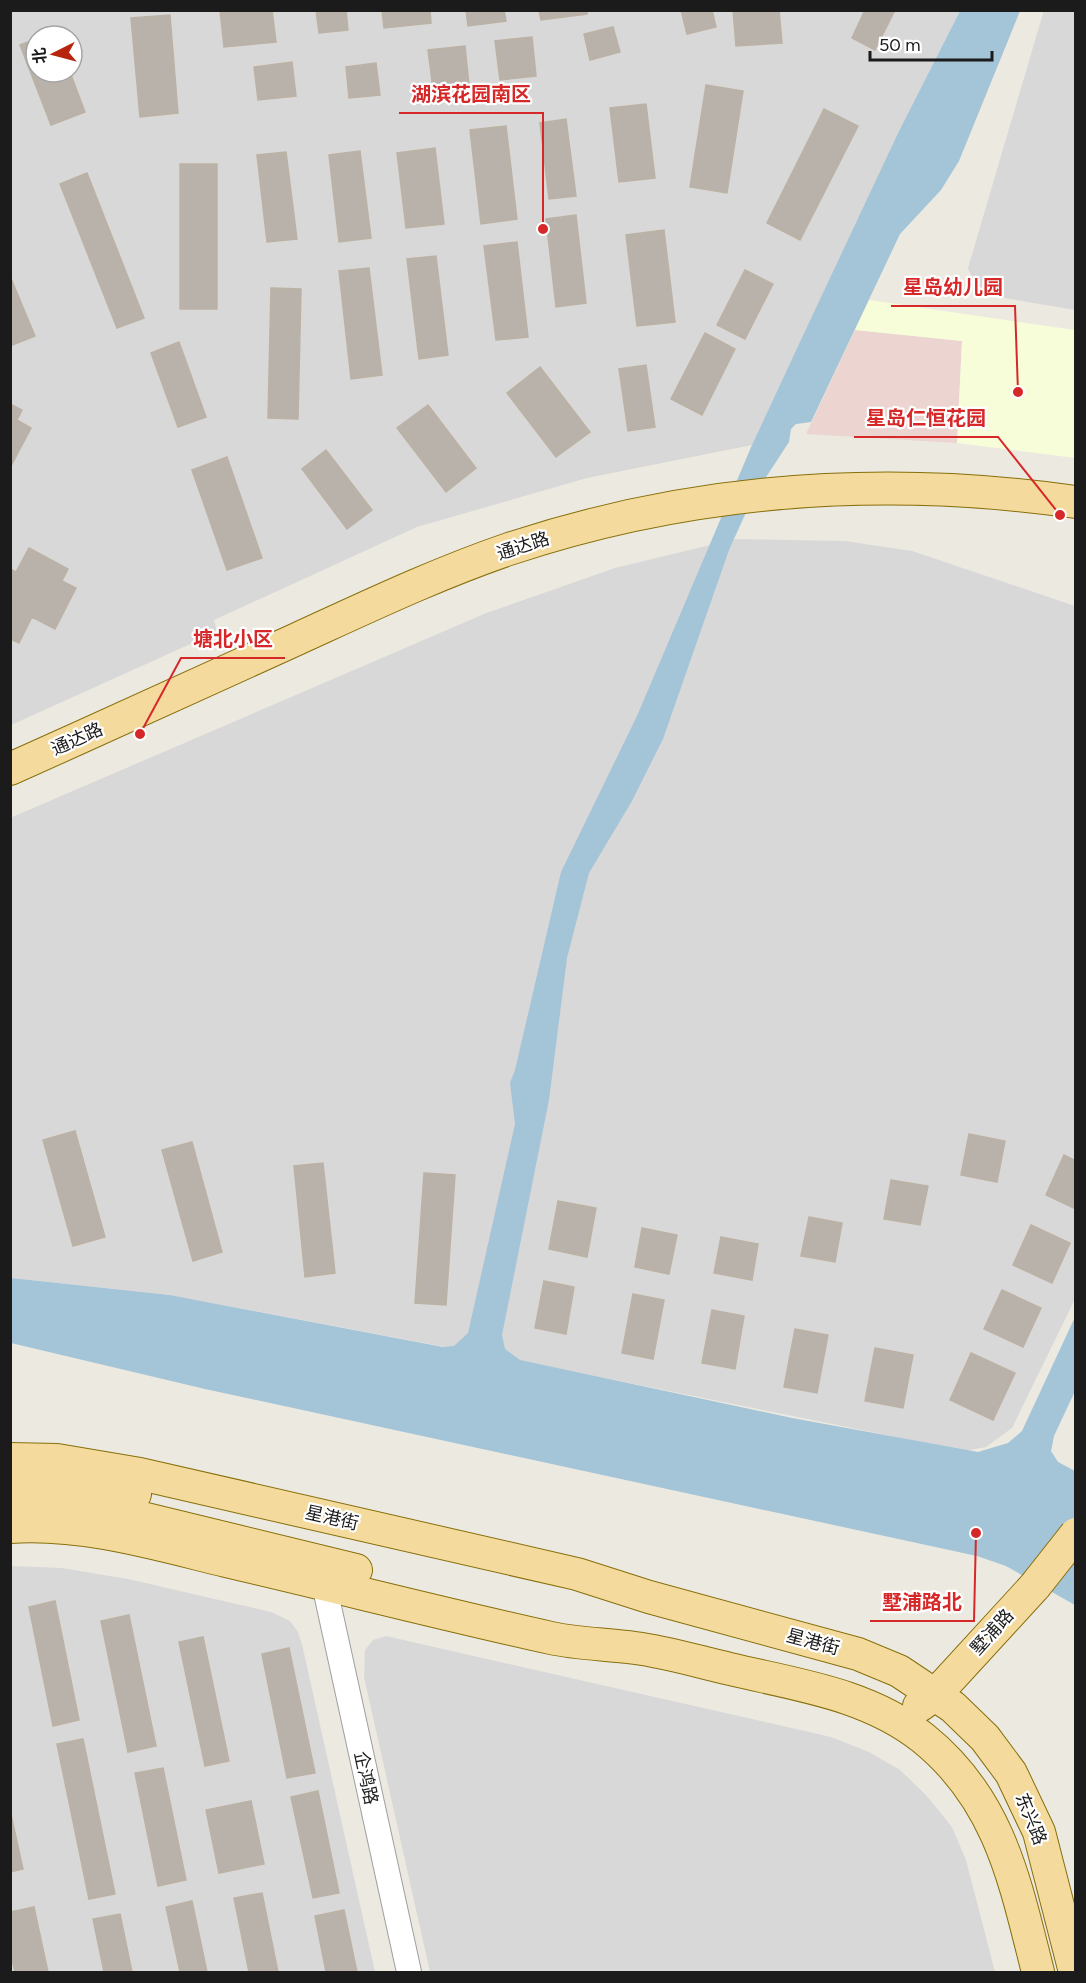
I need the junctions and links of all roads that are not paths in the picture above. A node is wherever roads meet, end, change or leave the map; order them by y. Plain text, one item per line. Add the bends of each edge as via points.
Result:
1 (1076, 485) edge
2 (745, 487) junction
3 (1076, 502) edge
4 (10, 750) edge
5 (10, 769) edge
6 (10, 1459) edge
7 (10, 1483) edge
8 (10, 1506) edge
9 (10, 1527) edge
10 (1076, 1534) edge
11 (324, 1584) junction
12 (649, 1598) junction
13 (639, 1648) junction
14 (936, 1694) junction
15 (899, 1721) junction
16 (409, 1972) edge
17 (1038, 1972) edge
18 (1075, 1972) edge

1 - 2 main road, 通达路 via 915,470 832,471
2 - 3 main road, 通达路 via 914,487
2 - 4 main road, 通达路 via 591,508 454,551
2 - 5 main road, 通达路 via 575,530 460,567
6 - 12 main road, 星港街 via 57,1460 140,1474 577,1574
7 - 12 main road, 星港街 via 76,1484 137,1494 573,1592
8 - 13 main road via 89,1508 244,1540 561,1623
9 - 11 main road via 52,1527 115,1535
10 - 14 main road, 墅浦路, bridge via 1035,1586
11 - 13 main road via 555,1639
11 - 16 street, 企鸿路
12 - 14 main road, 星港街 via 858,1654 899,1671
13 - 15 main road via 852,1699
14 - 15 main road, 墅浦路
14 - 18 main road, 东兴路 via 985,1738 1022,1792 1046,1856
15 - 17 main road, 东兴路 via 941,1753 989,1815 1009,1864

